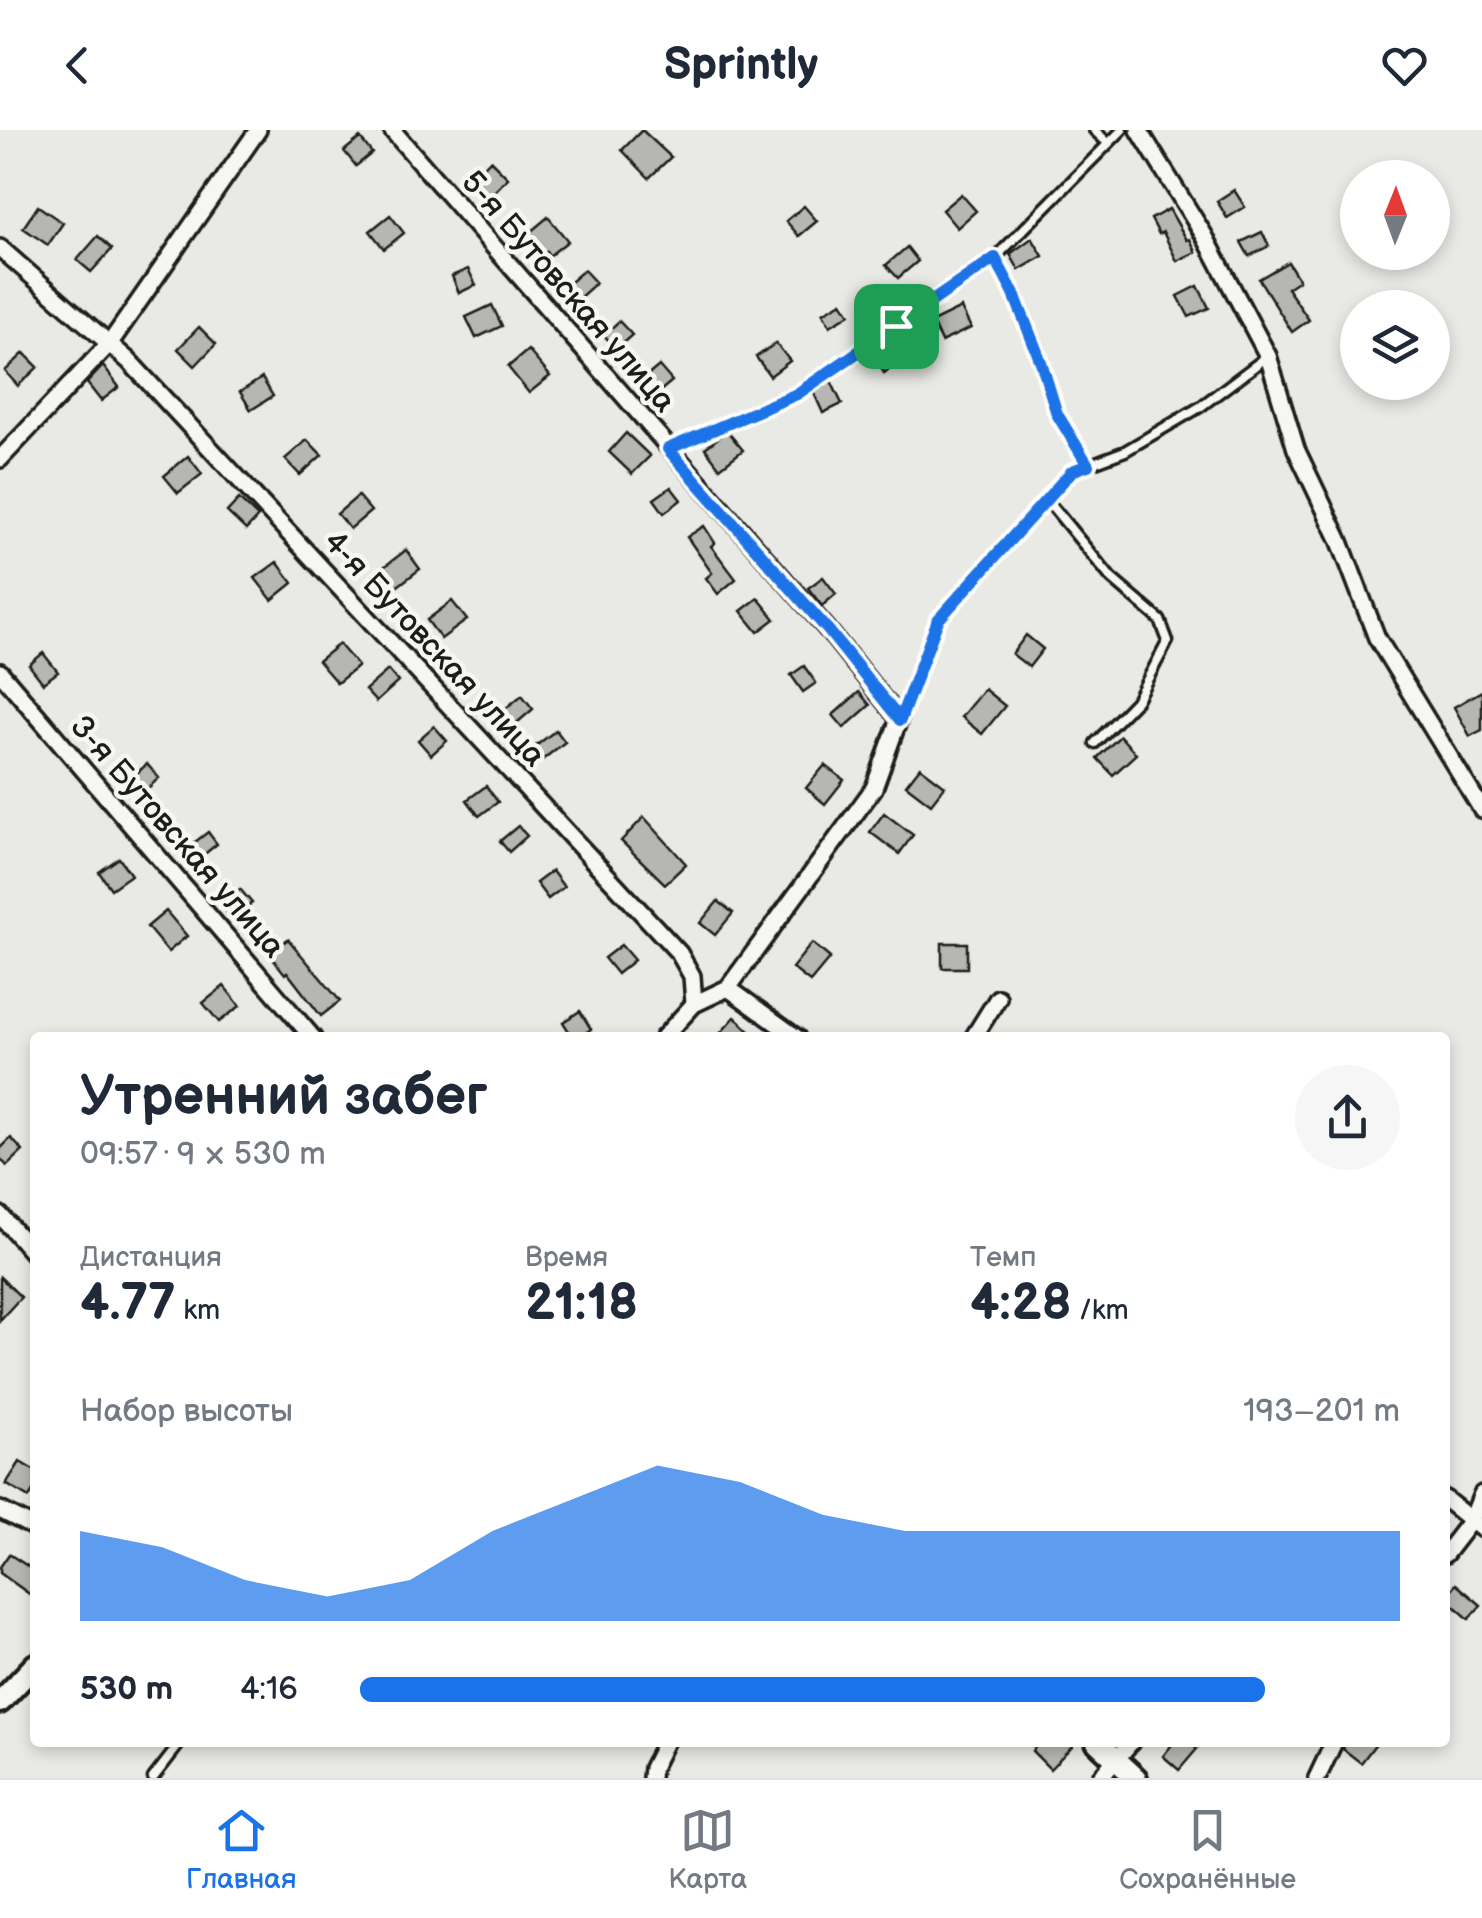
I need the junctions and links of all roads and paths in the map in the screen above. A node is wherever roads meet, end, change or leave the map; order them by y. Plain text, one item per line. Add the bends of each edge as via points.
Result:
1 (258, 130) edge
2 (392, 130) edge
3 (1094, 130) edge
4 (1122, 130) edge
5 (1139, 130) edge
6 (1108, 143) junction
7 (0, 248) edge
8 (995, 258) junction
9 (110, 343) junction
10 (1268, 356) junction
11 (668, 449) junction
12 (0, 459) edge
13 (1088, 465) junction
14 (1046, 500) junction
15 (0, 672) edge
16 (900, 720) junction
17 (1095, 743) dead end
18 (1482, 810) edge
19 (728, 988) junction
20 (998, 998) dead end
21 (694, 1004) junction
22 (308, 1032) edge
23 (668, 1032) edge
24 (789, 1032) edge
25 (977, 1032) edge
26 (0, 1215) edge
27 (30, 1250) edge
28 (1482, 1494) edge
29 (1450, 1503) edge
30 (0, 1510) edge
31 (1477, 1524) edge
32 (30, 1525) edge
33 (1450, 1549) edge
34 (30, 1670) edge
35 (0, 1702) edge
36 (177, 1747) edge
37 (662, 1747) edge
38 (1102, 1747) edge
39 (1127, 1747) edge
40 (1332, 1747) edge
41 (1115, 1760) junction
42 (154, 1778) edge
43 (651, 1778) edge
44 (1100, 1778) edge
45 (1136, 1778) edge
46 (1316, 1778) edge

1 - 9 street
2 - 11 street, 5-я Бутовская улица
3 - 6 lane
4 - 6 lane
5 - 10 street
6 - 8 lane
7 - 9 street, 4-я Бутовская улица
8 - 11 lane via 797,394
8 - 13 lane via 1057,414
9 - 12 street
9 - 21 street, 4-я Бутовская улица via 679,953 692,976
10 - 13 lane via 1200,407 1126,451
10 - 18 street via 1296,449 1376,638
11 - 16 street, 5-я Бутовская улица
13 - 14 lane via 1072,471
14 - 16 lane via 938,620
14 - 17 lane via 1112,578 1160,620 1168,641 1136,701
15 - 22 street, 3-я Бутовская улица
16 - 19 street via 874,788
19 - 21 street
19 - 24 street
20 - 25 street
21 - 23 street
26 - 27 street
28 - 31 street
29 - 31 street
30 - 32 street
31 - 33 street
34 - 35 street
36 - 42 lane
37 - 43 street
38 - 41 street
39 - 41 street
40 - 46 street
41 - 44 street
41 - 45 street

